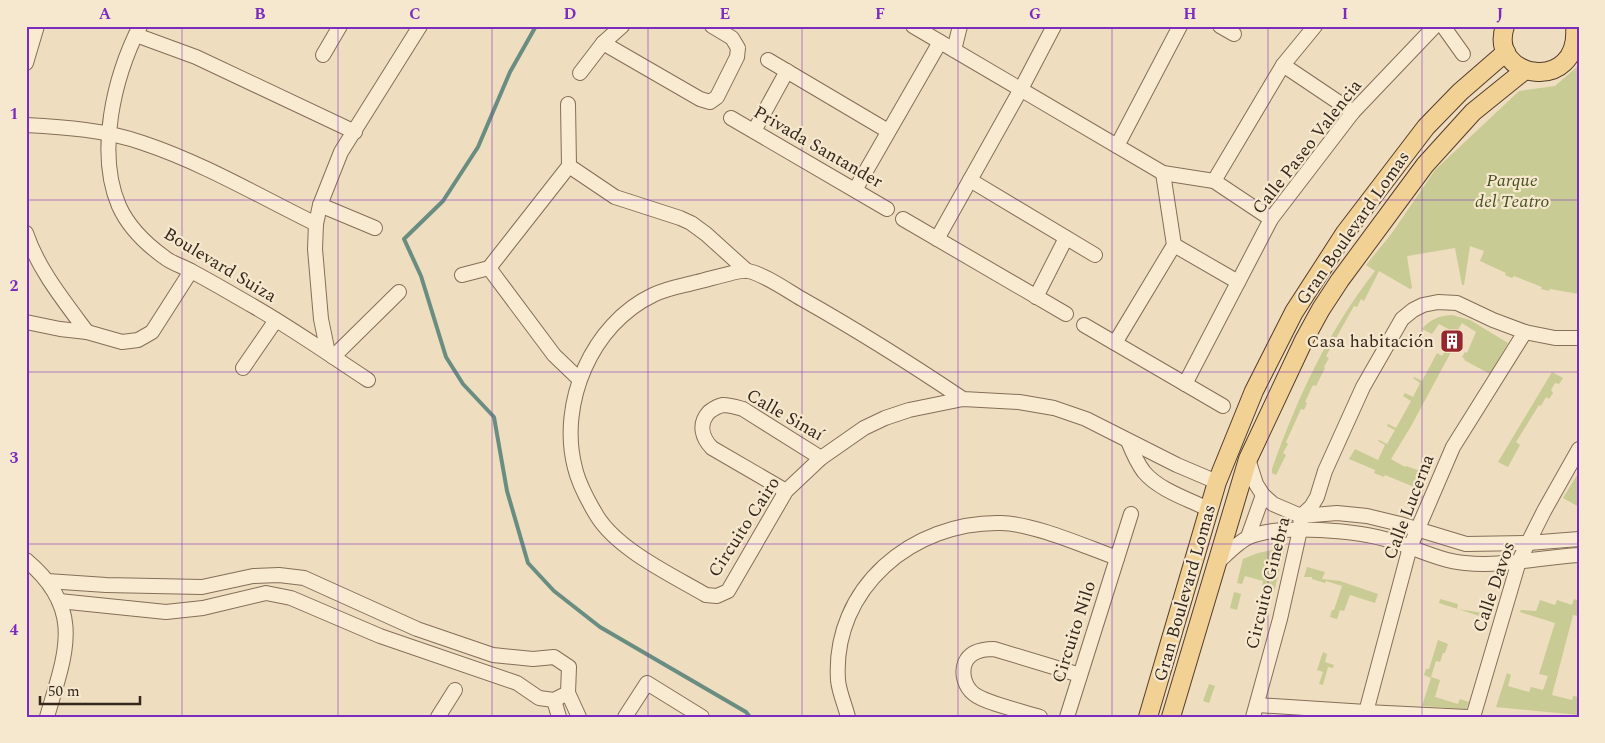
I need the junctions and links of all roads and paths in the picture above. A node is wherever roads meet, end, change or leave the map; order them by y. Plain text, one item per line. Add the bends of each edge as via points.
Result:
1 (37, 26) edge
2 (340, 26) edge
3 (420, 26) edge
4 (622, 26) edge
5 (712, 26) edge
6 (913, 26) edge
7 (960, 26) edge
8 (1054, 26) edge
9 (1180, 26) edge
10 (1220, 26) edge
11 (1315, 26) edge
12 (1435, 26) edge
13 (1443, 26) edge
14 (1505, 26) edge
15 (1575, 26) edge
16 (138, 30) edge
17 (1234, 34) dead end
18 (603, 42) junction
19 (940, 42) junction
20 (954, 50) junction
21 (1506, 52) junction
22 (1462, 54) dead end
23 (323, 55) dead end
24 (768, 60) dead end
25 (26, 63) edge
26 (1283, 65) junction
27 (1525, 70) junction
28 (787, 72) junction
29 (580, 74) dead end
30 (1020, 89) junction
31 (568, 104) dead end
32 (1353, 112) junction
33 (731, 118) dead end
34 (26, 125) edge
35 (754, 131) junction
36 (888, 131) junction
37 (355, 132) junction
38 (110, 135) junction
39 (1116, 146) junction
40 (569, 166) junction
41 (1163, 173) junction
42 (970, 180) junction
43 (1214, 180) junction
44 (855, 190) junction
45 (320, 205) junction
46 (887, 209) dead end
47 (903, 218) dead end
48 (1271, 219) junction
49 (316, 224) junction
50 (375, 228) dead end
51 (26, 233) edge
52 (937, 238) junction
53 (1066, 238) junction
54 (1174, 245) junction
55 (29, 252) edge
56 (1095, 255) dead end
57 (489, 268) junction
58 (748, 270) junction
59 (191, 271) junction
60 (462, 275) dead end
61 (1238, 282) junction
62 (399, 292) dead end
63 (1036, 297) junction
64 (1066, 314) dead end
65 (276, 320) junction
66 (26, 322) edge
67 (1084, 325) dead end
68 (87, 332) junction
69 (1525, 332) junction
70 (1579, 338) edge
71 (1115, 343) junction
72 (330, 355) junction
73 (243, 368) dead end
74 (579, 379) junction
75 (368, 380) dead end
76 (1185, 384) junction
77 (963, 399) junction
78 (1223, 406) dead end
79 (1128, 441) junction
80 (1579, 449) edge
81 (821, 458) junction
82 (1248, 459) junction
83 (1217, 482) junction
84 (786, 491) junction
85 (1263, 494) junction
86 (1208, 509) junction
87 (1131, 514) dead end
88 (1301, 516) junction
89 (1300, 530) junction
90 (1418, 530) junction
91 (1248, 537) junction
92 (1579, 539) edge
93 (1528, 543) junction
94 (1410, 547) junction
95 (1579, 555) edge
96 (1117, 558) junction
97 (26, 560) edge
98 (1519, 561) junction
99 (1216, 563) junction
100 (47, 581) junction
101 (106, 585) junction
102 (1186, 587) junction
103 (1207, 595) junction
104 (59, 601) junction
105 (103, 606) junction
106 (390, 616) junction
107 (380, 636) junction
108 (1080, 675) junction
109 (455, 690) dead end
110 (568, 693) junction
111 (554, 700) junction
112 (1255, 711) edge
113 (1366, 712) junction
114 (47, 717) edge
115 (438, 717) edge
116 (559, 717) edge
117 (579, 717) edge
118 (625, 717) edge
119 (702, 717) edge
120 (848, 717) edge
121 (1040, 717) edge
122 (1067, 717) edge
123 (1148, 717) edge
124 (1170, 717) edge
125 (1468, 717) edge
126 (1473, 717) edge

1 - 25 street
2 - 23 street
3 - 37 street
4 - 18 street
5 - 18 street via 732,38 738,48 737,57 717,97 710,102
6 - 19 street
7 - 20 street
8 - 30 street
9 - 39 street
10 - 17 street
11 - 26 street
12 - 32 street, Calle Paseo Valencia
13 - 22 street
14 - 21 main road via 1503,42
15 - 27 main road via 1574,46 1569,58 1560,66 1549,72
16 - 37 street
16 - 38 street, Boulevard Suiza via 123,66
18 - 29 street
19 - 20 street
19 - 36 street
20 - 30 street
21 - 27 main road via 1517,66
21 - 83 main road, Gran Boulevard Lomas via 1426,127 1345,233 1294,312 1254,390
24 - 28 street
26 - 32 street
26 - 43 street
27 - 82 main road, Gran Boulevard Lomas via 1473,112 1425,164 1340,280 1300,347
28 - 35 street
28 - 36 street
30 - 39 street
30 - 42 street
31 - 40 street
32 - 48 street, Calle Paseo Valencia
33 - 35 street, Privada Santander
34 - 38 street
35 - 44 street, Privada Santander
36 - 44 street
37 - 45 street via 341,152
38 - 49 street via 180,156
38 - 59 street, Boulevard Suiza via 108,161 120,207 144,240 164,258
39 - 41 street
40 - 57 street
40 - 58 street via 615,197 691,223
41 - 43 street
41 - 54 street
42 - 52 street
42 - 53 street
43 - 48 street
44 - 46 street, Privada Santander
45 - 49 street
45 - 50 street
47 - 52 street
48 - 61 street, Calle Paseo Valencia
49 - 72 street via 321,318
51 - 55 street
52 - 63 street
53 - 56 street
53 - 63 street
54 - 61 street
54 - 71 street
55 - 68 street
57 - 60 street
57 - 74 street via 554,355
58 - 74 street, Circuito Cairo via 653,295 612,326 594,349
58 - 77 street via 828,314
59 - 65 street, Boulevard Suiza
59 - 68 street via 152,332 138,340 122,342
61 - 76 street, Calle Paseo Valencia
62 - 72 street
63 - 64 street
65 - 72 street, Boulevard Suiza
65 - 73 street
66 - 68 street
67 - 71 street
69 - 70 street, Circuito Ginebra via 1555,338
69 - 88 street, Circuito Ginebra via 1458,303 1423,305 1402,319 1363,387 1325,471 1317,497
69 - 90 street, Calle Lucerna via 1453,447
71 - 76 street
72 - 75 street, Boulevard Suiza
74 - 84 street, Circuito Cairo via 571,443 575,468 598,518 618,540 645,560 706,595 717,596 728,591
76 - 78 street
77 - 79 street, Circuito Cairo via 1019,402 1054,408 1086,419
77 - 81 street, Circuito Cairo via 886,418 864,428
79 - 83 street, Circuito Cairo
79 - 86 street via 1145,473 1164,487
80 - 93 street, Calle Davos
81 - 84 street, Circuito Cairo
81 - 84 street, Calle Sinaí via 743,409 721,405 713,408 703,422 705,441
82 - 85 street
82 - 99 main road, Gran Boulevard Lomas
83 - 86 main road, Gran Boulevard Lomas
85 - 88 street via 1273,504
85 - 91 street
86 - 102 main road, Gran Boulevard Lomas
87 - 96 street, Circuito Nilo
88 - 89 street, Circuito Ginebra
88 - 90 street via 1337,513 1367,516
89 - 91 street
89 - 94 street via 1347,531
89 - 112 street, Circuito Ginebra
90 - 93 street via 1466,544
90 - 94 street, Calle Lucerna
91 - 99 street
92 - 93 street
93 - 98 street, Calle Davos
94 - 98 street via 1465,563
94 - 113 street, Calle Lucerna
95 - 98 street
96 - 108 street, Circuito Nilo
96 - 120 street via 1031,528 1003,523 950,529 903,550 864,588 843,635 838,682
97 - 100 street
98 - 126 street, Calle Davos
99 - 103 main road, Gran Boulevard Lomas
100 - 101 street
100 - 104 street
101 - 105 street
101 - 106 street via 202,586 279,574 304,578
102 - 103 main road
102 - 123 main road, Gran Boulevard Lomas
103 - 124 main road, Gran Boulevard Lomas
104 - 105 street
104 - 114 street via 67,622 66,645
105 - 107 street via 166,612 203,608 266,593 291,598
106 - 107 street
106 - 110 street via 492,655 533,659 554,656 569,667
107 - 111 street via 517,683 539,698
108 - 121 street via 994,648 984,649 967,658 964,676 974,694
108 - 122 street, Circuito Nilo
109 - 115 street
110 - 111 street
110 - 117 street
111 - 116 street
112 - 113 street, Circuito Ginebra
113 - 125 street, Circuito Ginebra
118 - 119 street via 648,683

